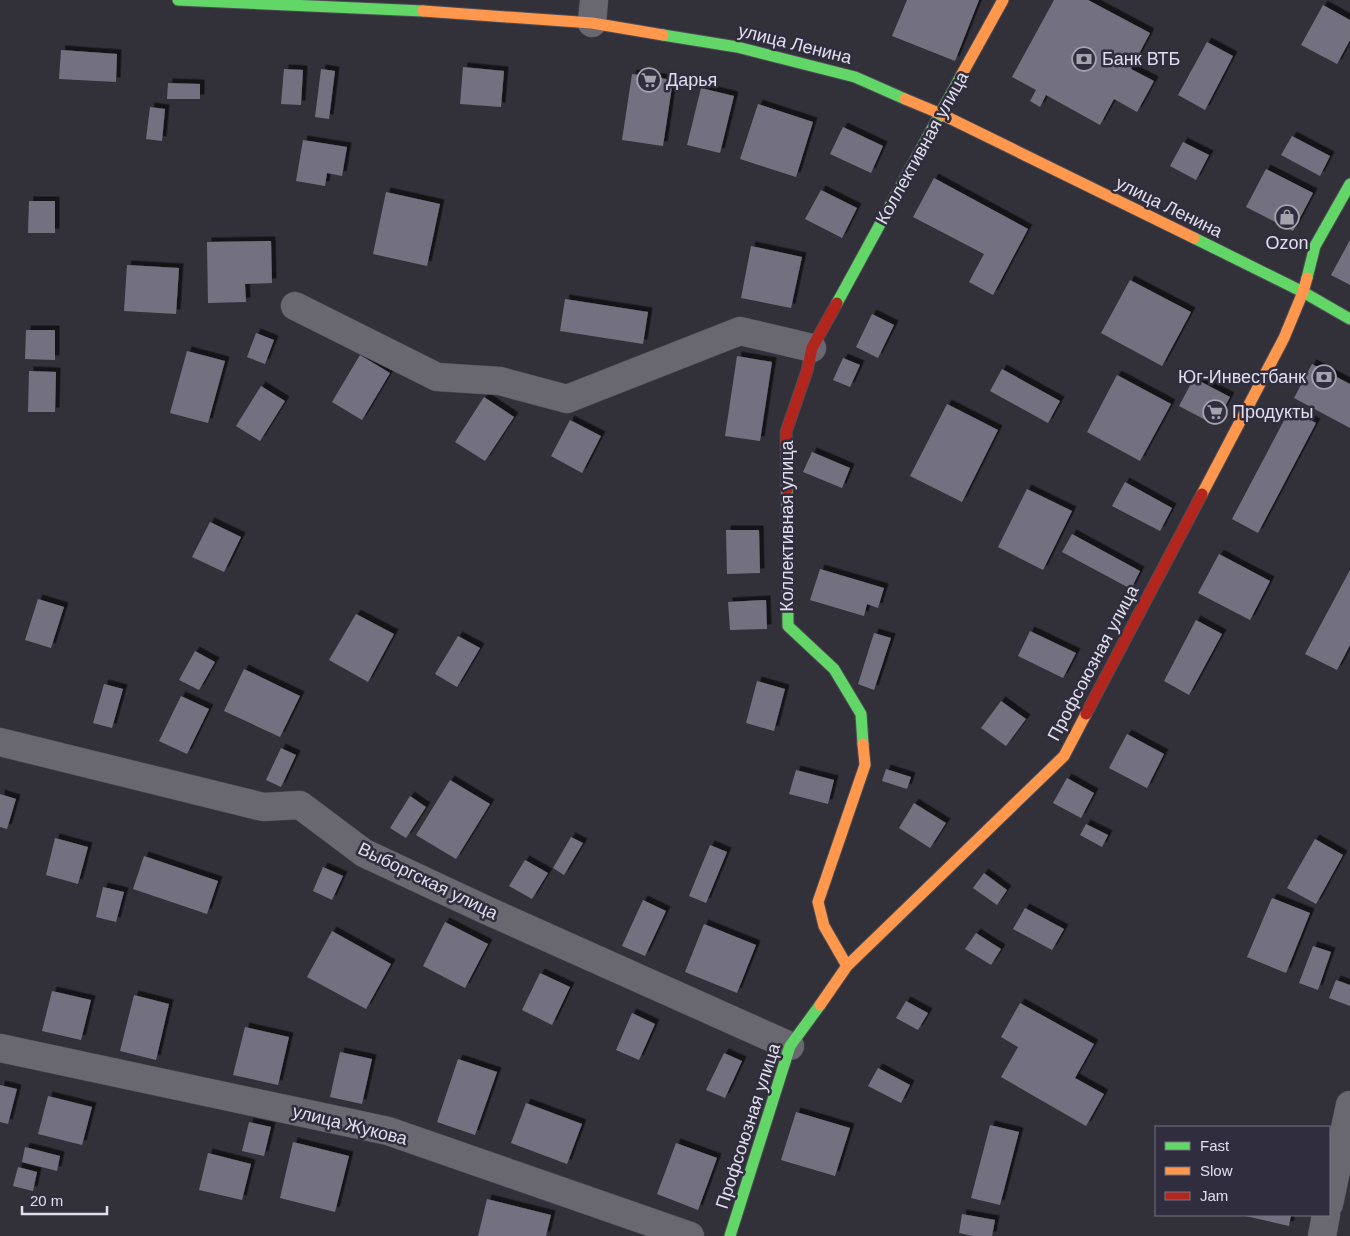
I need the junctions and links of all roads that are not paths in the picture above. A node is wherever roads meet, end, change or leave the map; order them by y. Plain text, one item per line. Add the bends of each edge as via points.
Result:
1 (178, 0) edge
2 (1003, 0) edge
3 (593, 12) edge
4 (942, 114) junction
5 (1350, 184) edge
6 (1303, 292) junction
7 (295, 306) dead end
8 (1350, 319) edge
9 (812, 348) junction
10 (0, 742) edge
11 (847, 966) junction
12 (790, 1046) junction
13 (0, 1048) edge
14 (1350, 1105) edge
15 (1330, 1199) edge
16 (1326, 1216) edge
17 (690, 1236) edge
18 (730, 1236) edge
19 (1322, 1236) edge

1 - 3 street, улица Ленина via 399,9
2 - 4 street, Коллективная улица
3 - 4 street, улица Ленина via 846,74
4 - 6 street, улица Ленина
4 - 9 street, Коллективная улица
5 - 6 street, Профсоюзная улица via 1315,246
6 - 8 street, улица Ленина
6 - 11 street, Профсоюзная улица via 1284,338 1064,756
7 - 9 street via 437,377 500,381 568,400 740,331
9 - 11 street, Коллективная улица via 786,432 788,626 834,669 861,714 864,765 818,902 824,926
10 - 12 street, Выборгская улица via 262,807 300,804 364,853
11 - 12 street, Профсоюзная улица
12 - 18 street, Профсоюзная улица
13 - 17 street, улица Жукова via 388,1131
14 - 15 street
16 - 19 street

